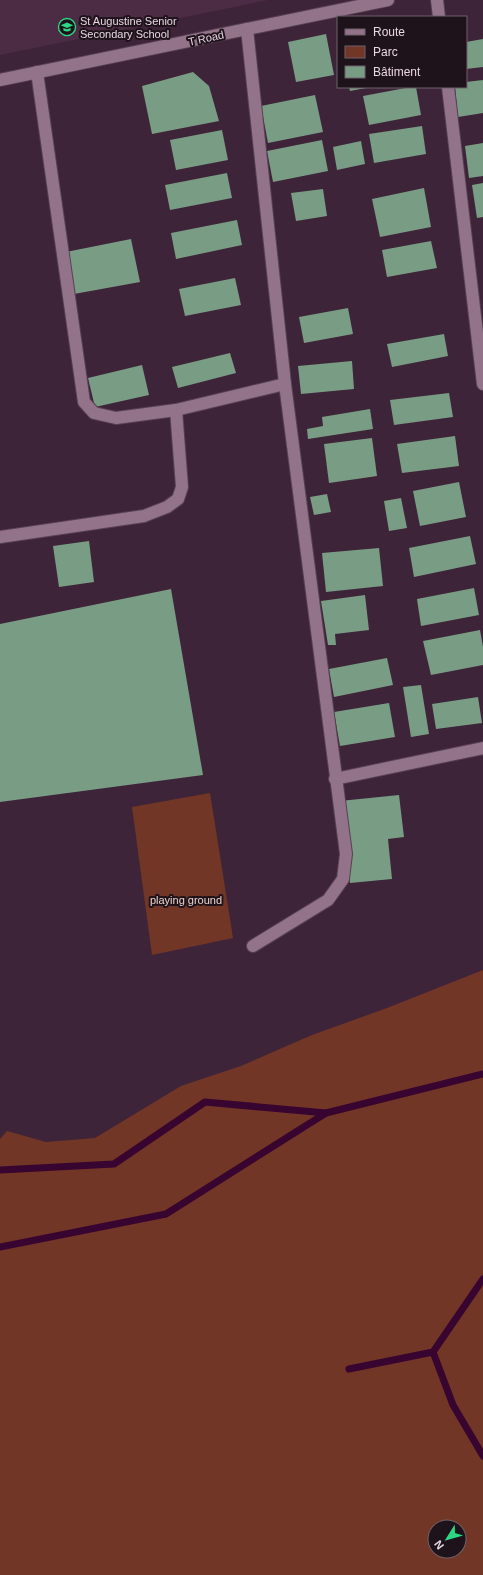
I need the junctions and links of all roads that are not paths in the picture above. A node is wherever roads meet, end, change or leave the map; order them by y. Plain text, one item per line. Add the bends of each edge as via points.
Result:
1 (388, 0) edge
2 (437, 0) edge
3 (439, 16) edge
4 (247, 29) junction
5 (37, 72) junction
6 (0, 80) edge
7 (448, 88) edge
8 (286, 384) junction
9 (483, 384) edge
10 (176, 410) junction
11 (0, 537) edge
12 (483, 748) edge
13 (336, 779) junction
14 (253, 946) dead end

1 - 4 street, T Road
2 - 3 street
4 - 5 street, T Road
4 - 8 street
5 - 6 street, T Road
5 - 10 street via 84,402 94,413 116,418
7 - 9 street
8 - 10 street
8 - 13 street
10 - 11 street via 182,487 178,499 167,507 144,516
12 - 13 street
13 - 14 street via 346,854 342,879 328,900

